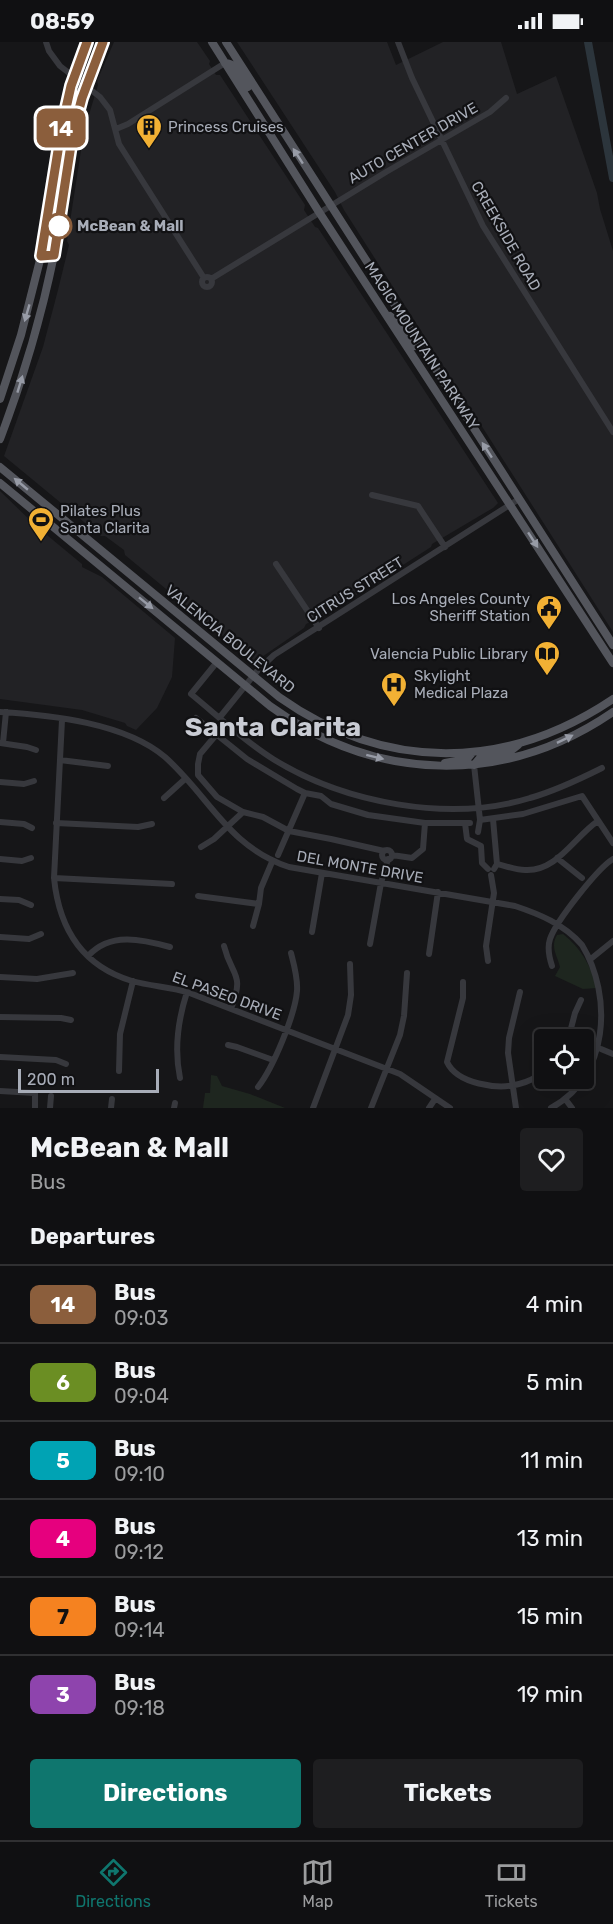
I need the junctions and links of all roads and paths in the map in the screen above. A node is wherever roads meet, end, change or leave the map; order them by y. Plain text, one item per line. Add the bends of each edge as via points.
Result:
1 (46, 42) edge
2 (87, 42) edge
3 (103, 42) edge
4 (212, 42) edge
5 (217, 42) edge
6 (226, 42) edge
7 (398, 42) edge
8 (235, 56) junction
9 (225, 63) junction
10 (74, 77) junction
11 (86, 87) junction
12 (261, 98) junction
13 (506, 98) dead end
14 (116, 129) junction
15 (440, 140) junction
16 (329, 206) junction
17 (319, 212) junction
18 (384, 311) junction
19 (423, 349) junction
20 (0, 399) edge
21 (613, 432) edge
22 (0, 439) edge
23 (0, 467) edge
24 (0, 483) edge
25 (372, 495) dead end
26 (519, 499) junction
27 (510, 505) junction
28 (445, 547) junction
29 (276, 564) dead end
30 (318, 628) junction
31 (613, 645) edge
32 (217, 662) junction
33 (613, 663) edge
34 (253, 676) junction
35 (246, 685) junction
36 (613, 699) edge
37 (3, 712) edge
38 (613, 712) edge
39 (219, 717) junction
40 (196, 718) dead end
41 (62, 720) junction
42 (297, 724) junction
43 (344, 733) junction
44 (216, 735) junction
45 (1, 743) edge
46 (519, 744) junction
47 (36, 750) dead end
48 (473, 752) junction
49 (60, 760) junction
50 (474, 765) junction
51 (108, 766) dead end
52 (441, 766) junction
53 (602, 768) dead end
54 (185, 780) junction
55 (34, 781) dead end
56 (0, 782) edge
57 (305, 794) junction
58 (164, 798) dead end
59 (479, 807) junction
60 (243, 812) junction
61 (494, 819) junction
62 (480, 820) junction
63 (598, 821) junction
64 (0, 822) edge
65 (56, 823) junction
66 (425, 823) junction
67 (152, 824) dead end
68 (32, 828) dead end
69 (228, 828) junction
70 (289, 831) junction
71 (478, 832) dead end
72 (613, 843) edge
73 (201, 847) dead end
74 (278, 855) dead end
75 (387, 856) junction
76 (31, 858) dead end
77 (557, 858) junction
78 (0, 859) edge
79 (613, 859) edge
80 (272, 862) junction
81 (492, 869) junction
82 (322, 873) junction
83 (54, 878) junction
84 (582, 878) dead end
85 (381, 883) junction
86 (172, 884) dead end
87 (438, 892) junction
88 (198, 896) dead end
89 (492, 898) junction
90 (0, 899) edge
91 (259, 904) junction
92 (31, 905) dead end
93 (558, 924) junction
94 (253, 926) dead end
95 (312, 932) dead end
96 (41, 934) dead end
97 (0, 937) edge
98 (613, 941) edge
99 (370, 944) dead end
100 (224, 946) dead end
101 (170, 947) dead end
102 (291, 953) dead end
103 (429, 954) dead end
104 (87, 956) junction
105 (592, 958) junction
106 (488, 961) dead end
107 (350, 964) dead end
108 (552, 966) dead end
109 (73, 973) dead end
110 (407, 973) dead end
111 (0, 977) edge
112 (133, 981) junction
113 (463, 982) dead end
114 (187, 992) junction
115 (520, 992) dead end
116 (581, 1000) dead end
117 (231, 1009) junction
118 (0, 1017) edge
119 (71, 1020) dead end
120 (571, 1029) edge
121 (285, 1030) junction
122 (228, 1045) dead end
123 (601, 1049) junction
124 (335, 1050) junction
125 (613, 1054) edge
126 (0, 1057) edge
127 (273, 1060) junction
128 (66, 1065) dead end
129 (386, 1069) junction
130 (119, 1071) dead end
131 (180, 1078) dead end
132 (534, 1079) edge
133 (512, 1085) junction
134 (258, 1087) dead end
135 (0, 1091) edge
136 (51, 1096) dead end
137 (112, 1099) dead end
138 (435, 1099) junction
139 (566, 1100) junction
140 (35, 1108) edge
141 (50, 1108) edge
142 (111, 1108) edge
143 (313, 1108) edge
144 (371, 1108) edge
145 (429, 1108) edge
146 (450, 1108) edge
147 (516, 1108) edge
148 (551, 1108) edge
149 (572, 1108) edge

1 - 10 street via 57,62
2 - 10 main road
3 - 11 main road
4 - 9 main road, MAGIC MOUNTAIN PARKWAY
5 - 8 main road via 228,56
6 - 8 main road, MAGIC MOUNTAIN PARKWAY
7 - 15 street, CREEKSIDE ROAD
8 - 12 main road, MAGIC MOUNTAIN PARKWAY
9 - 12 main road via 232,64 252,93
9 - 14 street
9 - 17 main road, MAGIC MOUNTAIN PARKWAY
10 - 11 street
10 -> 20 main road via 41,256
11 - 14 street via 110,110
22 -> 11 main road via 40,318 73,132
16 -> 12 main road, MAGIC MOUNTAIN PARKWAY
13 - 15 street, AUTO CENTER DRIVE via 490,112
14 - 17 street, AUTO CENTER DRIVE via 126,156 207,279
15 - 16 street, AUTO CENTER DRIVE
15 - 21 street, CREEKSIDE ROAD via 483,226
16 - 17 street, AUTO CENTER DRIVE
16 - 19 main road, MAGIC MOUNTAIN PARKWAY
17 - 18 main road, MAGIC MOUNTAIN PARKWAY
18 - 19 main road via 417,349
18 - 27 main road, MAGIC MOUNTAIN PARKWAY
26 -> 19 main road, MAGIC MOUNTAIN PARKWAY
34 -> 23 main road, VALENCIA BOULEVARD
24 -> 32 main road, VALENCIA BOULEVARD
25 - 28 street via 418,506
26 - 27 street, CITRUS STREET
26 - 31 main road, MAGIC MOUNTAIN PARKWAY
27 - 28 street, CITRUS STREET
27 -> 33 main road, MAGIC MOUNTAIN PARKWAY
28 - 30 street, CITRUS STREET
29 - 30 street
30 - 34 street, CITRUS STREET via 274,655
32 - 35 main road, VALENCIA BOULEVARD
32 - 39 street via 191,694
34 - 35 street, CITRUS STREET
34 - 43 main road, VALENCIA BOULEVARD via 296,709
35 - 39 street, CITRUS STREET
35 - 42 main road, VALENCIA BOULEVARD
36 - 46 main road, VALENCIA BOULEVARD via 565,727
37 - 41 street, DEL MONTE DRIVE
37 - 45 street
50 -> 38 main road, VALENCIA BOULEVARD via 548,747
39 - 59 street via 275,760 345,792 428,809
40 - 44 street
41 - 49 street, EL PASEO DRIVE
41 - 54 street, DEL MONTE DRIVE via 94,724 131,737 158,752
42 - 43 main road via 338,739
42 -> 52 main road, VALENCIA BOULEVARD via 362,754
43 - 48 main road, VALENCIA BOULEVARD via 408,750
44 - 57 street
44 - 60 street via 200,754 198,775 217,797
45 - 47 street
46 - 48 main road, VALENCIA BOULEVARD
46 - 50 main road via 509,752 479,759
48 - 52 main road via 467,759
49 - 51 street
49 - 65 street, EL PASEO DRIVE
50 - 52 main road, VALENCIA BOULEVARD
50 - 59 street
53 - 59 street via 528,799
54 - 58 street
54 - 69 street, DEL MONTE DRIVE
55 - 56 street
57 - 66 street via 321,796 331,804 368,815
57 - 70 street
59 - 62 street
60 - 69 street
60 - 70 street via 263,817
61 - 62 street
61 - 63 street via 582,796
61 - 81 street
62 - 71 street
63 - 72 street
63 - 77 street
64 - 68 street
65 - 67 street via 138,827
65 - 83 street, EL PASEO DRIVE
66 - 75 street via 423,849 412,858
66 - 81 street via 467,823 467,838 481,846 482,863
69 - 73 street
69 - 80 street, DEL MONTE DRIVE via 250,849
70 - 74 street
70 - 75 street via 331,838
75 - 85 street
76 - 78 street
77 - 81 street via 536,869
77 - 84 street
79 - 93 street
80 - 82 street, DEL MONTE DRIVE
80 - 91 street
81 - 89 street
82 - 85 street, DEL MONTE DRIVE
82 - 95 street
83 - 86 street
83 - 104 street, EL PASEO DRIVE via 65,926
85 - 87 street, DEL MONTE DRIVE
85 - 99 street
87 - 89 street, DEL MONTE DRIVE
87 - 103 street
88 - 91 street
89 - 93 street, DEL MONTE DRIVE
89 - 106 street
90 - 92 street
91 - 94 street
93 - 105 street, DEL MONTE DRIVE
93 - 108 street via 549,940
96 - 97 street via 29,939
98 - 105 street
100 - 117 street via 238,981
101 - 104 street via 116,939 103,943
102 - 121 street via 297,990
104 - 112 street, EL PASEO DRIVE via 108,971
105 - 123 street, DEL MONTE DRIVE via 607,1001
107 - 124 street via 348,1015
109 - 111 street via 37,979
110 - 129 street via 400,1035
112 - 114 street, EL PASEO DRIVE
112 - 130 street via 121,1028
113 - 133 street via 463,998 447,1062 450,1068 479,1084
114 - 117 street, EL PASEO DRIVE
114 - 131 street via 177,1034
115 - 133 street via 509,1038
116 - 120 street
117 - 121 street, EL PASEO DRIVE
118 - 119 street
121 - 124 street, EL PASEO DRIVE
121 - 127 street
122 - 127 street
123 - 125 street
123 - 139 street, DEL MONTE DRIVE via 596,1062
124 - 129 street, EL PASEO DRIVE
124 - 143 street
126 - 128 street via 56,1060
127 - 134 street
129 - 138 street, EL PASEO DRIVE via 407,1078
129 - 144 street
132 - 133 street
133 - 147 street
135 - 140 street via 35,1093
136 - 141 street
137 - 142 street
138 - 145 street
138 - 146 street, EL PASEO DRIVE
139 - 148 street
139 - 149 street

